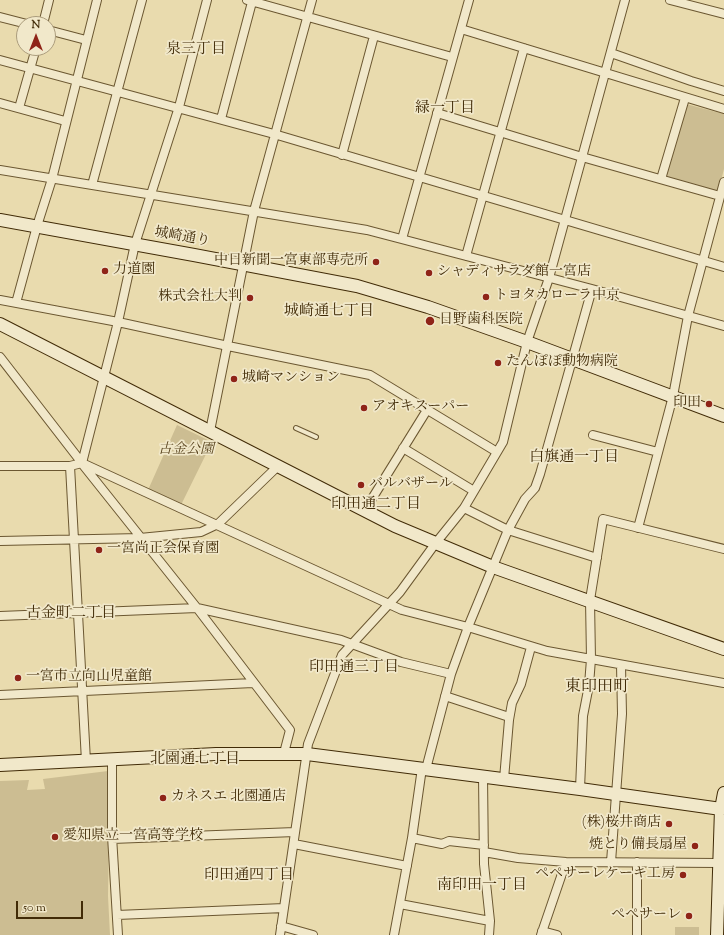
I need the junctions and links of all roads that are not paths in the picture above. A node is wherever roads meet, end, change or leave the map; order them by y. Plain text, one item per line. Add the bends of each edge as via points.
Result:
1 (49, 0) edge
2 (96, 0) edge
3 (142, 0) edge
4 (207, 0) edge
5 (312, 0) edge
6 (469, 0) edge
7 (625, 0) edge
8 (670, 0) edge
9 (249, 1) edge
10 (724, 14) edge
11 (45, 16) edge
12 (0, 17) edge
13 (307, 18) junction
14 (16, 21) edge
15 (461, 29) junction
16 (56, 32) edge
17 (374, 36) junction
18 (86, 40) junction
19 (524, 48) junction
20 (611, 53) junction
21 (33, 56) edge
22 (452, 57) junction
23 (0, 60) edge
24 (30, 67) junction
25 (605, 73) junction
26 (75, 80) junction
27 (118, 91) junction
28 (724, 91) edge
29 (685, 98) junction
30 (0, 103) edge
31 (179, 107) junction
32 (19, 108) junction
33 (724, 109) edge
34 (437, 113) junction
35 (221, 119) junction
36 (65, 121) junction
37 (501, 132) junction
38 (274, 134) junction
39 (342, 155) junction
40 (582, 157) junction
41 (0, 170) edge
42 (419, 177) junction
43 (52, 179) junction
44 (661, 179) junction
45 (724, 182) edge
46 (92, 185) junction
47 (150, 195) junction
48 (484, 196) junction
49 (720, 196) junction
50 (254, 211) junction
51 (0, 220) edge
52 (565, 220) junction
53 (36, 226) junction
54 (402, 239) junction
55 (135, 244) junction
56 (466, 256) junction
57 (703, 262) junction
58 (244, 265) junction
59 (724, 267) edge
60 (549, 278) junction
61 (592, 288) junction
62 (0, 300) edge
63 (16, 303) junction
64 (688, 316) junction
65 (118, 322) junction
66 (0, 324) edge
67 (724, 326) edge
68 (527, 342) junction
69 (228, 346) junction
70 (0, 357) edge
71 (572, 359) junction
72 (104, 376) junction
73 (673, 396) junction
74 (427, 410) junction
75 (724, 416) edge
76 (296, 428) dead end
77 (210, 431) junction
78 (593, 435) dead end
79 (316, 437) dead end
80 (403, 448) junction
81 (497, 452) junction
82 (658, 452) junction
83 (82, 463) junction
84 (0, 466) edge
85 (70, 466) junction
86 (277, 467) junction
87 (474, 491) junction
88 (464, 508) junction
89 (365, 510) junction
90 (218, 524) junction
91 (638, 528) junction
92 (508, 530) junction
93 (74, 538) junction
94 (140, 538) junction
95 (0, 541) edge
96 (435, 544) junction
97 (724, 549) edge
98 (597, 558) junction
99 (493, 567) junction
100 (590, 600) junction
101 (388, 604) junction
102 (197, 608) junction
103 (77, 613) junction
104 (0, 616) edge
105 (468, 627) junction
106 (351, 645) junction
107 (531, 647) junction
108 (724, 649) edge
109 (591, 659) junction
110 (621, 665) junction
111 (451, 674) junction
112 (253, 682) junction
113 (724, 683) edge
114 (83, 691) junction
115 (0, 695) edge
116 (445, 696) junction
117 (509, 717) junction
118 (284, 753) junction
119 (307, 754) junction
120 (112, 760) junction
121 (86, 761) junction
122 (0, 765) edge
123 (424, 768) junction
124 (483, 776) junction
125 (504, 779) junction
126 (580, 789) junction
127 (724, 793) edge
128 (615, 794) junction
129 (723, 810) edge
130 (295, 832) junction
131 (412, 838) junction
132 (112, 839) junction
133 (294, 844) junction
134 (484, 848) junction
135 (566, 862) junction
136 (611, 862) junction
137 (637, 862) junction
138 (719, 864) junction
139 (407, 866) junction
140 (400, 904) junction
141 (284, 908) junction
142 (117, 915) junction
143 (490, 921) junction
144 (281, 926) junction
145 (541, 933) edge
146 (118, 935) edge
147 (280, 935) edge
148 (313, 935) edge
149 (394, 935) edge
150 (489, 935) edge
151 (557, 935) edge
152 (637, 935) edge
153 (717, 935) edge

1 - 11 street
2 - 18 street
3 - 27 street
4 - 31 street
5 - 13 street
6 - 15 street
7 - 20 street
8 - 10 street
9 - 13 street
9 - 35 street
12 - 14 street
13 - 17 street
13 - 38 street
15 - 19 street
15 - 22 street
16 - 18 street
17 - 22 street
17 - 39 street
18 - 26 street
19 - 25 street
19 - 37 street
20 - 25 street
20 - 28 street
21 - 24 street
22 - 34 street
23 - 24 street
24 - 26 street
24 - 32 street
25 - 29 street
25 - 40 street
26 - 27 street
26 - 36 street
27 - 31 street
27 - 46 street
29 - 33 street
29 - 44 street
30 - 32 street
31 - 35 street
31 - 47 street
32 - 36 street
34 - 37 street
34 - 42 street
35 - 38 street
36 - 43 street
37 - 40 street
37 - 48 street
38 - 39 street
38 - 50 street
39 - 42 street
40 - 44 street
40 - 52 street
41 - 43 street
42 - 48 street
42 - 54 street
43 - 46 street
43 - 53 street
44 - 49 street
45 - 49 street
46 - 47 street
47 - 50 street
47 - 55 street
48 - 52 street
48 - 56 street
49 - 57 street
50 - 54 street via 367,230
50 - 58 street
51 - 53 street, 城崎通り
52 - 57 street
52 - 60 street
53 - 55 street, 城崎通り
53 - 63 street
54 - 56 street
55 - 58 street, 城崎通り
55 - 65 street
56 - 60 street
57 - 59 street
57 - 64 street
58 - 68 street, 城崎通り via 357,286 428,307
58 - 69 street
60 - 61 street
60 - 68 street
61 - 64 street
61 - 71 street
62 - 63 street
63 - 65 street
64 - 67 street
64 - 73 street
65 - 69 street
65 - 72 street
66 - 72 street
68 - 71 street, 城崎通り
68 - 81 street via 503,442
69 - 74 street via 370,375
69 - 77 street
70 - 83 street
71 - 73 street, 城崎通り
71 - 92 street via 534,488
72 - 77 street
72 - 83 street
73 - 75 street, 城崎通り
73 - 82 street
74 - 80 street
74 - 81 street
76 - 79 lane
77 - 86 street
78 - 82 street
80 - 87 street
80 - 89 street
81 - 87 street
82 - 91 street
83 - 85 street
83 - 90 street
83 - 94 street
84 - 85 street
85 - 93 street
86 - 89 street
86 - 90 street
87 - 88 street
88 - 92 street
88 - 96 street
89 - 96 street
90 - 94 street via 201,532
90 - 101 street
91 - 97 street
91 - 98 street via 603,519
92 - 98 street
92 - 99 street
93 - 94 street
93 - 95 street
93 - 103 street
94 - 102 street
96 - 99 street
96 - 101 street via 400,592
98 - 100 street
99 - 100 street
99 - 105 street
100 - 108 street
100 - 109 street
101 - 105 street
101 - 106 street
102 - 103 street
102 - 106 street
102 - 112 street
103 - 104 street
103 - 114 street
105 - 107 street
105 - 111 street
106 - 111 street via 401,662
106 - 119 street via 342,655 308,744
107 - 109 street
107 - 117 street
109 - 110 street
109 - 126 street via 584,716
110 - 113 street
110 - 128 street via 622,714
111 - 116 street
112 - 114 street
112 - 118 street via 290,730
114 - 115 street
114 - 121 street
116 - 117 street
116 - 123 street
117 - 125 street
118 - 119 street
118 - 120 street
119 - 123 street
119 - 130 street
120 - 121 street
120 - 132 street
121 - 122 street
123 - 124 street
123 - 131 street
124 - 125 street
124 - 134 street
125 - 126 street
126 - 128 street
127 - 129 street
128 - 129 street
128 - 136 street
129 - 138 street
130 - 132 street
130 - 133 street
131 - 134 street via 442,844 449,841
131 - 139 street
132 - 142 street
133 - 139 street
133 - 141 street
134 - 135 street via 518,858
134 - 143 street
135 - 136 street
135 - 145 street
136 - 137 street
137 - 138 street
137 - 152 street
138 - 153 street
139 - 140 street
140 - 143 street
140 - 149 street
141 - 142 street
141 - 144 street
142 - 146 street
143 - 150 street
144 - 147 street
144 - 148 street
145 - 151 street

